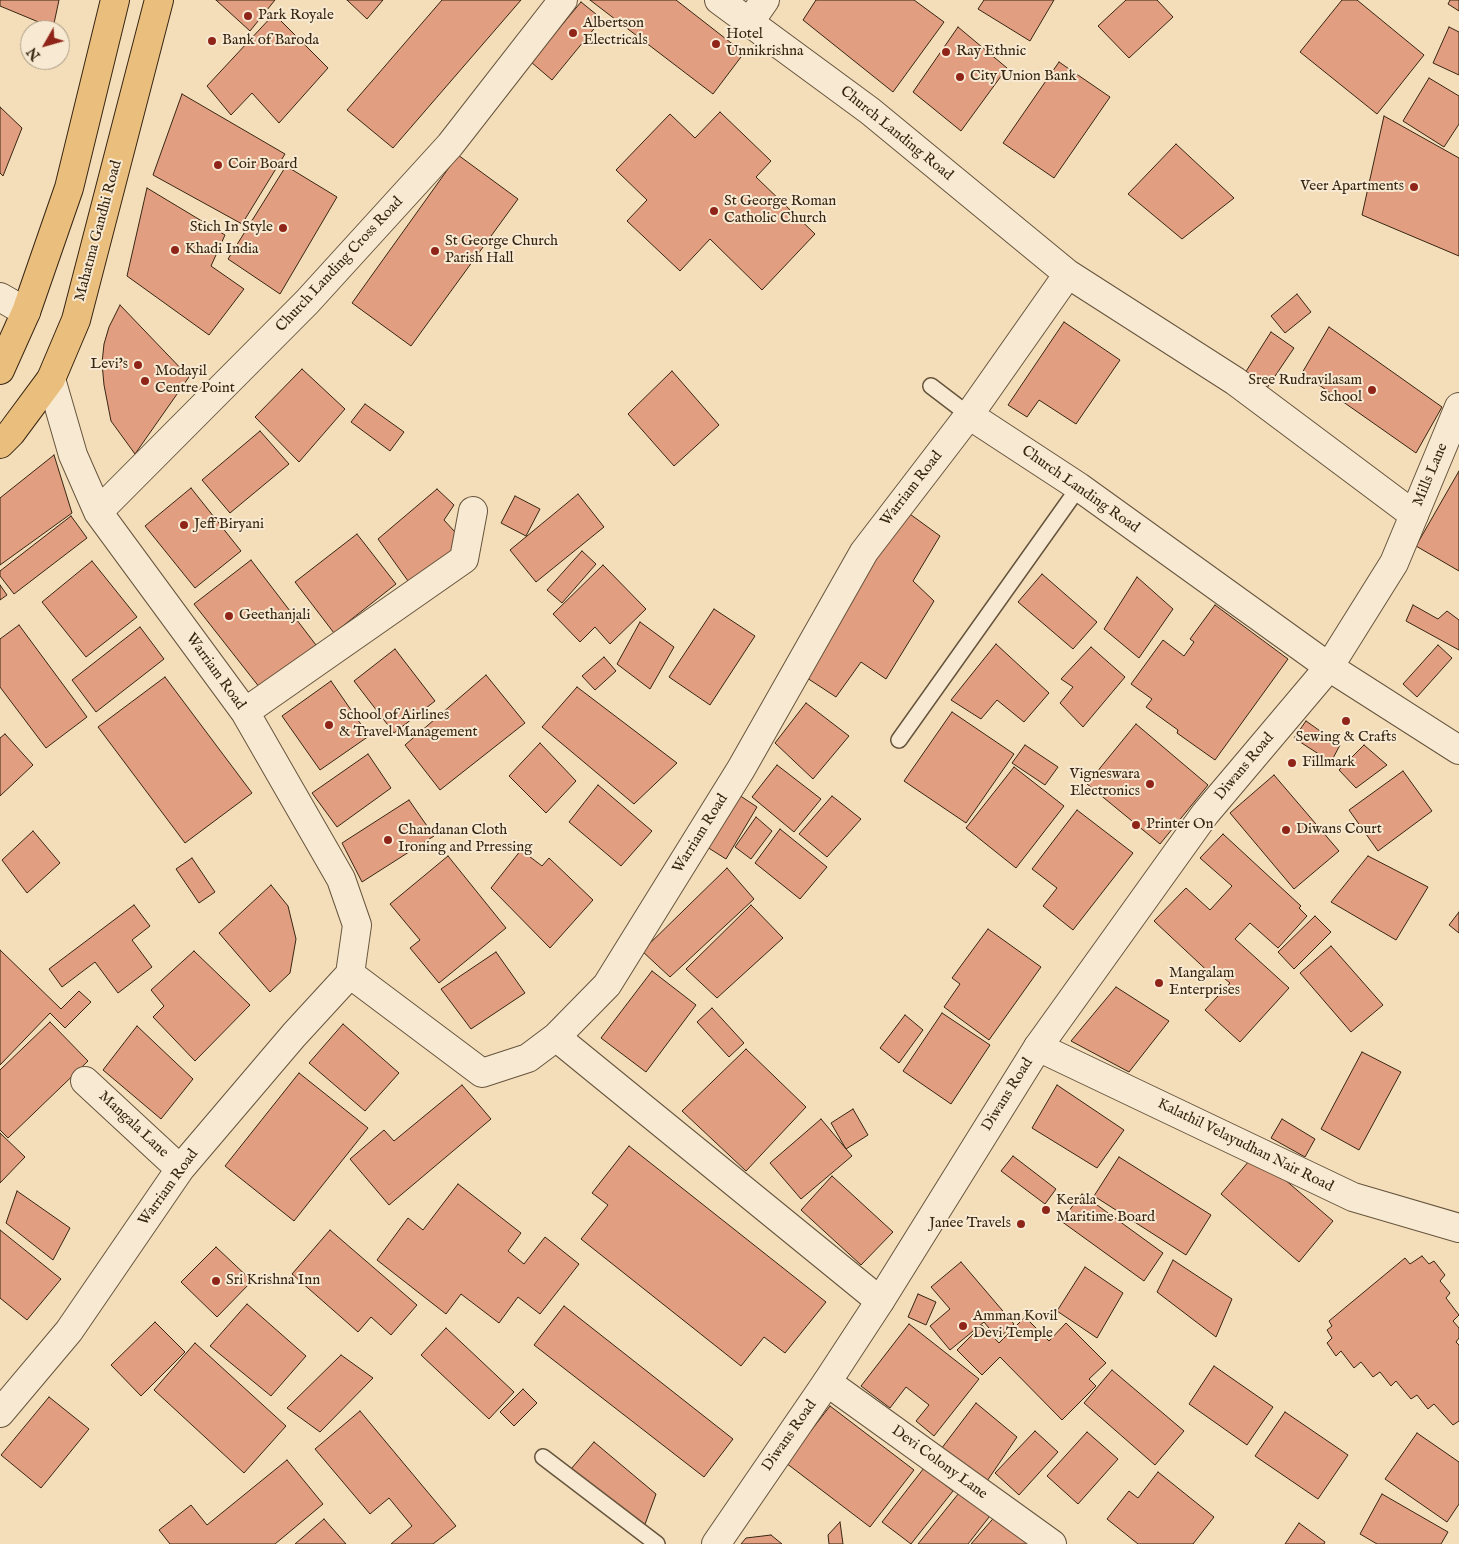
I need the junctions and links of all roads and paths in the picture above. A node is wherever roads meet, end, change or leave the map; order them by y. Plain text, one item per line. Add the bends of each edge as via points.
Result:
1 (115, 0) edge
2 (159, 0) edge
3 (562, 0) edge
4 (719, 0) edge
5 (765, 0) edge
6 (749, 23) junction
7 (1068, 274) junction
8 (0, 296) edge
9 (26, 312) junction
10 (0, 370) edge
11 (51, 379) junction
12 (931, 386) dead end
13 (1459, 407) edge
14 (970, 415) junction
15 (0, 444) edge
16 (1079, 487) junction
17 (473, 511) dead end
18 (98, 512) junction
19 (1414, 515) junction
20 (1329, 667) junction
21 (245, 712) junction
22 (899, 740) dead end
23 (1459, 750) edge
24 (350, 974) junction
25 (556, 1037) junction
26 (1038, 1047) junction
27 (85, 1081) dead end
28 (180, 1169) junction
29 (1459, 1228) edge
30 (880, 1302) junction
31 (827, 1382) junction
32 (0, 1413) edge
33 (543, 1457) dead end
34 (657, 1544) edge
35 (716, 1544) edge
36 (1052, 1544) edge

1 - 9 main road via 69,188
2 - 11 main road, Mahatma Gandhi Road via 76,320
3 - 18 street, Church Landing Cross Road via 450,145 308,302
4 - 6 street, Church Landing Road
5 - 6 street
6 - 7 street, Church Landing Road via 870,111
7 - 14 street
7 - 19 street, Church Landing Road via 1235,381
8 - 9 street
9 - 10 main road
11 - 15 main road, Mahatma Gandhi Road
11 - 18 street, Warriam Road via 73,455
12 - 14 lane
13 - 19 street, Mills Lane
14 - 16 street, Church Landing Road
14 - 25 street, Warriam Road via 864,552 741,769 607,985
16 - 20 street, Church Landing Road
16 - 22 lane
17 - 21 street via 464,559
18 - 21 street, Warriam Road
19 - 20 street via 1394,563
20 - 23 street, Church Landing Road
20 - 26 street, Diwans Road via 1205,814
21 - 24 street, Warriam Road via 341,879 357,926
24 - 25 street, Warriam Road via 482,1074 528,1058
24 - 28 street, Warriam Road
25 - 30 street
26 - 29 street, Kalathil Velayudhan Nair Road via 1353,1197
26 - 30 street, Diwans Road
27 - 28 street, Mangala Lane
28 - 32 street, Warriam Road via 69,1331
30 - 31 street, Diwans Road
31 - 35 street, Diwans Road
31 - 36 street, Devi Colony Lane
33 - 34 lane

